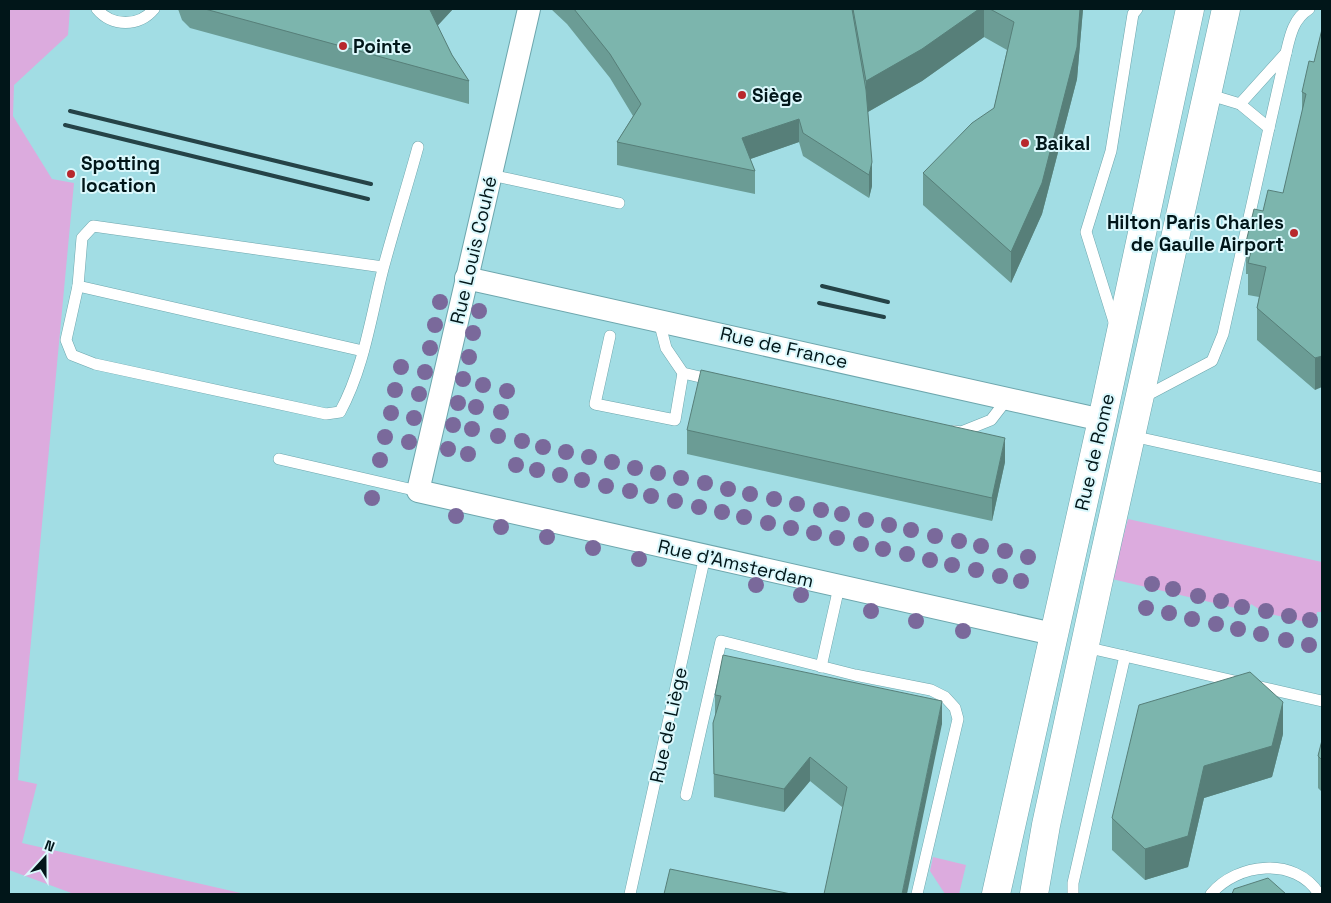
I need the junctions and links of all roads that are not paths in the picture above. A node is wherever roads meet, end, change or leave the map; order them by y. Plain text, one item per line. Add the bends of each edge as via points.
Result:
1 (96, 9) edge
2 (154, 9) edge
3 (529, 9) edge
4 (1137, 9) edge
5 (1190, 9) edge
6 (1226, 9) edge
7 (1309, 9) edge
8 (1286, 53) junction
9 (1208, 94) junction
10 (1240, 104) junction
11 (1269, 128) junction
12 (418, 147) dead end
13 (491, 175) junction
14 (619, 203) dead end
15 (383, 268) junction
16 (466, 278) junction
17 (78, 286) junction
18 (659, 319) junction
19 (610, 336) dead end
20 (1119, 339) junction
21 (362, 351) junction
22 (683, 373) junction
23 (722, 381) edge
24 (1008, 398) junction
25 (1141, 398) junction
26 (1102, 420) junction
27 (942, 428) edge
28 (1132, 436) junction
29 (279, 458) dead end
30 (1322, 478) edge
31 (418, 491) junction
32 (705, 556) junction
33 (839, 587) junction
34 (1053, 634) junction
35 (1085, 648) junction
36 (1125, 656) junction
37 (821, 667) junction
38 (1322, 701) edge
39 (686, 795) dead end
40 (630, 894) edge
41 (917, 894) edge
42 (996, 894) edge
43 (1034, 894) edge
44 (1073, 894) edge
45 (1211, 894) edge
46 (1319, 894) edge

1 - 2 lane via 110,20 122,23 144,18
3 - 13 street, Rue Louis Couhé
4 - 20 lane via 1133,14 1111,151 1086,232
5 - 20 main road, Rue de Rome
6 - 9 main road, Rue de Rome
7 - 8 lane via 1293,25
8 - 10 lane
8 - 11 lane
9 - 10 lane
9 - 25 main road, Rue de Rome
10 - 11 lane
11 - 25 lane via 1223,334 1212,361
12 - 15 lane
13 - 14 lane
13 - 16 street, Rue Louis Couhé
15 - 17 lane via 93,226 82,238
15 - 21 lane
16 - 18 street, Rue de France
16 - 31 street, Rue Louis Couhé
17 - 21 lane
17 - 21 lane via 66,340 72,355 94,364 326,414 340,412 349,396
18 - 22 lane via 666,348
18 - 24 street, Rue de France
19 - 22 lane via 595,404 674,420
20 - 26 main road, Rue de Rome
22 - 23 lane
24 - 26 street, Rue de France
24 - 27 lane via 991,420 961,432
25 - 28 main road, Rue de Rome
26 - 34 main road, Rue de Rome
28 - 30 lane
28 - 35 main road, Rue de Rome
29 - 31 lane
31 - 32 street, Rue d'Amsterdam
32 - 33 street, Rue d'Amsterdam
32 - 40 lane, Rue de Liège
33 - 34 street, Rue d'Amsterdam
33 - 37 lane
34 - 42 main road, Rue de Rome
35 - 36 lane
35 - 43 main road, Rue de Rome
36 - 38 lane
36 - 44 lane
37 - 39 lane via 721,640
37 - 41 lane via 931,690 946,697 954,708 958,719
45 - 46 lane via 1219,884 1238,873 1258,867 1280,869 1300,877

